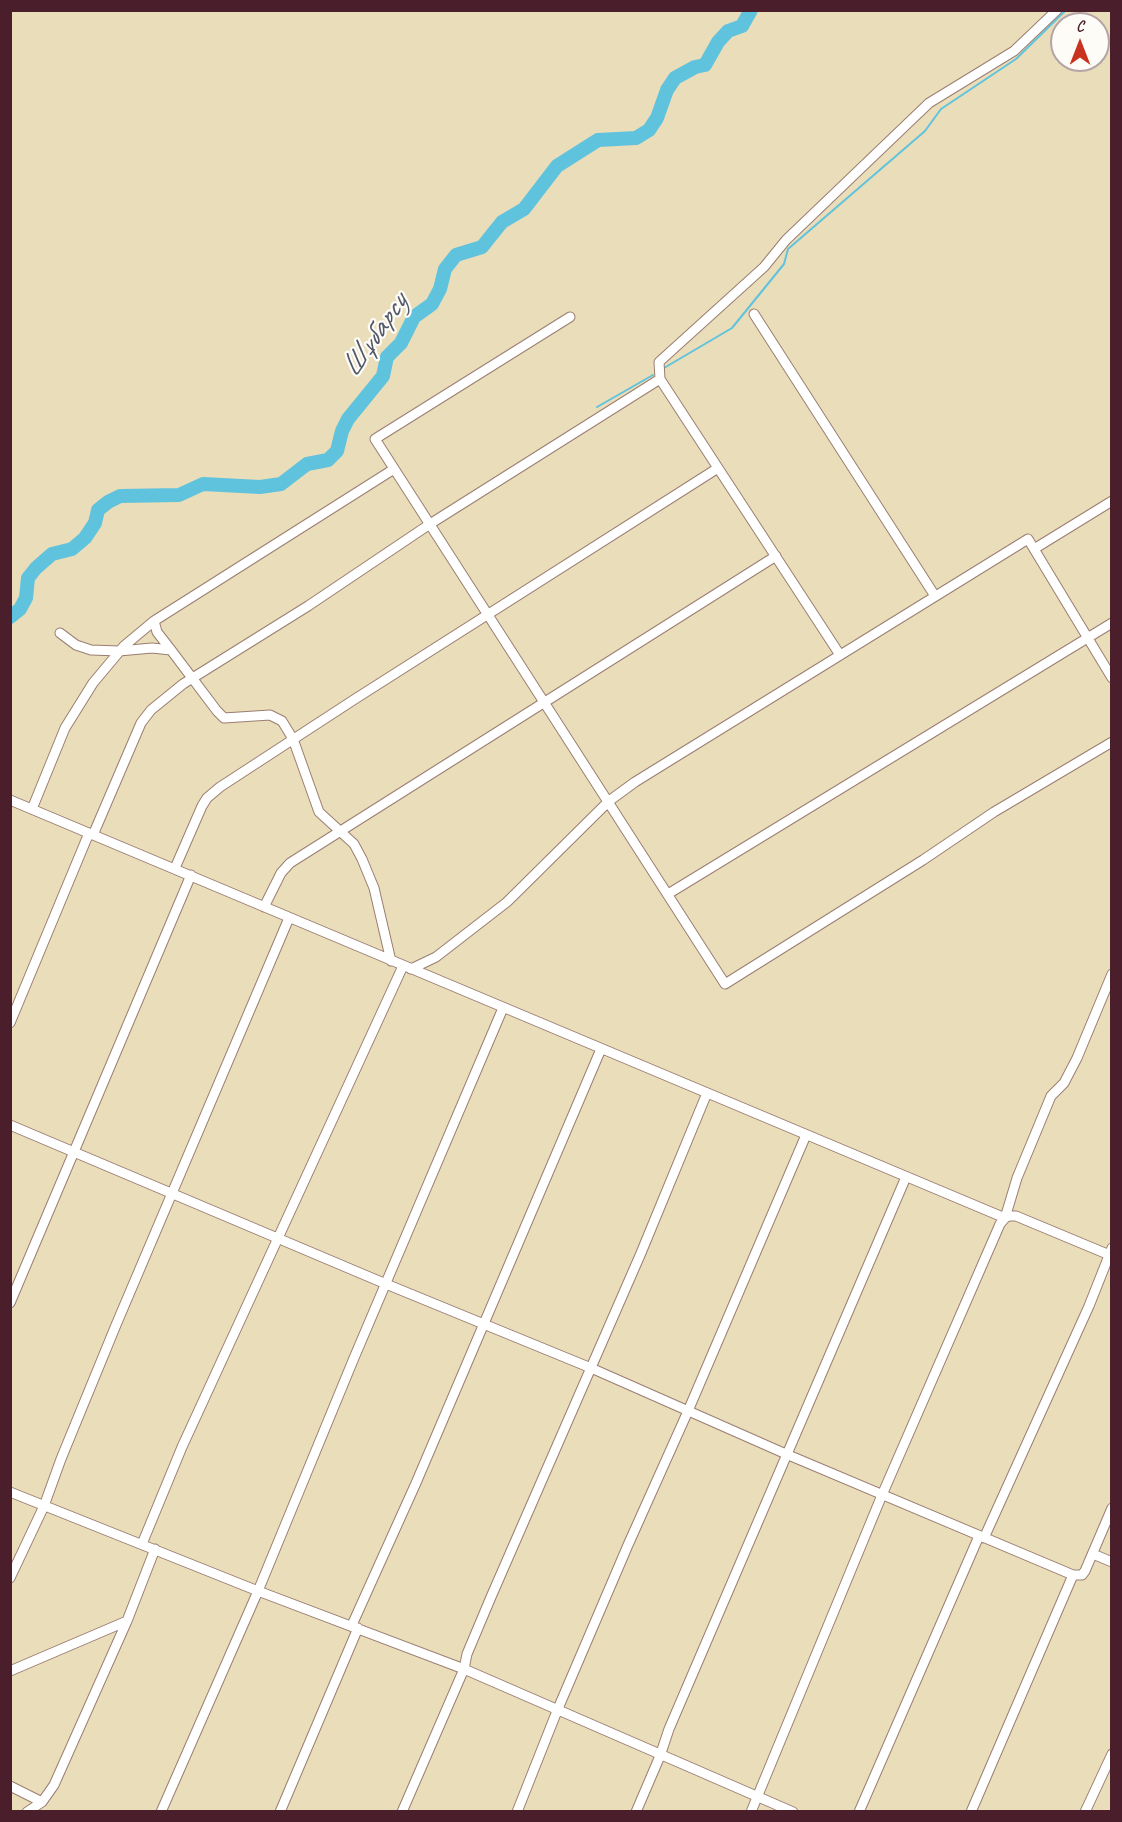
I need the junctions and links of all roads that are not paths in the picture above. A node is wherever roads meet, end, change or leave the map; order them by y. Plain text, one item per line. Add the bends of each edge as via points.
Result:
1 (1050, 18) edge
2 (753, 314) dead end
3 (570, 317) dead end
4 (660, 379) junction
5 (718, 468) junction
6 (394, 469) junction
7 (1112, 501) edge
8 (430, 524) junction
9 (1034, 549) junction
10 (776, 556) junction
11 (935, 596) junction
12 (488, 614) junction
13 (154, 621) junction
14 (1112, 623) edge
15 (60, 633) dead end
16 (1088, 638) junction
17 (120, 651) junction
18 (171, 651) junction
19 (840, 655) junction
20 (1112, 678) edge
21 (192, 679) junction
22 (544, 703) junction
23 (293, 739) junction
24 (1112, 742) edge
25 (10, 800) edge
26 (609, 801) junction
27 (32, 809) junction
28 (339, 831) junction
29 (91, 834) junction
30 (175, 868) junction
31 (190, 875) junction
32 (668, 894) junction
33 (264, 907) junction
34 (290, 918) junction
35 (392, 961) junction
36 (407, 968) junction
37 (1112, 974) edge
38 (503, 1008) junction
39 (10, 1023) edge
40 (601, 1049) junction
41 (707, 1094) junction
42 (10, 1125) edge
43 (806, 1135) junction
44 (75, 1152) junction
45 (906, 1177) junction
46 (173, 1193) junction
47 (1005, 1218) junction
48 (278, 1239) junction
49 (1111, 1253) edge
50 (386, 1284) junction
51 (10, 1303) edge
52 (484, 1324) junction
53 (591, 1368) junction
54 (688, 1412) junction
55 (786, 1454) junction
56 (10, 1492) edge
57 (882, 1495) junction
58 (44, 1506) junction
59 (1112, 1508) edge
60 (982, 1537) junction
61 (142, 1544) junction
62 (155, 1549) junction
63 (1093, 1554) junction
64 (1112, 1562) edge
65 (1073, 1575) junction
66 (10, 1578) edge
67 (258, 1591) junction
68 (127, 1621) junction
69 (355, 1627) junction
70 (464, 1669) junction
71 (10, 1671) edge
72 (557, 1711) junction
73 (1112, 1755) edge
74 (660, 1756) junction
75 (10, 1786) edge
76 (757, 1796) junction
77 (42, 1802) junction
78 (27, 1812) edge
79 (161, 1812) edge
80 (280, 1812) edge
81 (402, 1812) edge
82 (517, 1812) edge
83 (636, 1812) edge
84 (751, 1812) edge
85 (793, 1812) edge
86 (859, 1812) edge
87 (971, 1812) edge
88 (1085, 1812) edge

1 - 4 street via 1014,51 929,103 786,240 764,267 659,362
2 - 11 street
3 - 6 street via 375,439
4 - 5 street
4 - 8 street
5 - 10 street
5 - 12 street
6 - 8 street
6 - 13 street
7 - 9 street
8 - 12 street
8 - 21 street
9 - 11 street via 1028,539
9 - 16 street
10 - 19 street
10 - 22 street
11 - 19 street
12 - 22 street
12 - 23 street
13 - 17 street
13 - 18 street
14 - 16 street
15 - 17 street via 76,645 92,650
16 - 20 street
16 - 32 street
17 - 18 street
17 - 27 street via 93,683 65,728
18 - 21 street
19 - 26 street
21 - 23 street via 224,718 270,715 282,721
21 - 29 street via 151,710 141,723
22 - 26 street
22 - 28 street
23 - 28 street via 319,812
23 - 30 street via 207,798
24 - 32 street via 994,812 725,984
25 - 27 street
26 - 32 street
26 - 36 street via 507,902 436,957
27 - 29 street
28 - 33 street via 290,863
28 - 35 street via 354,844 374,888
29 - 30 street
29 - 39 street
30 - 31 street
31 - 33 street
31 - 44 street
33 - 34 street
34 - 35 street
34 - 46 street
35 - 36 street
36 - 38 street
36 - 48 street
37 - 47 street via 1077,1058 1064,1083 1051,1096
38 - 40 street
38 - 50 street
40 - 41 street
40 - 52 street
41 - 43 street
41 - 53 street
42 - 44 street
43 - 45 street
43 - 54 street
44 - 46 street
44 - 51 street
45 - 47 street
45 - 55 street
46 - 48 street
46 - 58 street
47 - 49 street via 1016,1216
47 - 57 street
48 - 50 street
48 - 61 street
49 - 60 street
50 - 52 street
50 - 67 street
52 - 53 street
52 - 69 street
53 - 54 street
53 - 70 street via 475,1635
54 - 55 street
54 - 72 street
55 - 57 street
55 - 74 street
56 - 58 street
57 - 60 street
57 - 76 street
58 - 61 street
58 - 66 street
59 - 63 street
60 - 65 street
60 - 86 street
61 - 62 street
62 - 67 street
62 - 68 street
63 - 64 street
63 - 65 street via 1082,1575
65 - 87 street
67 - 69 street
67 - 79 street
68 - 71 street
68 - 77 street via 72,1747
69 - 70 street
69 - 80 street
70 - 72 street
70 - 81 street
72 - 74 street
72 - 82 street
73 - 88 street
74 - 76 street
74 - 83 street
75 - 77 street
76 - 84 street
76 - 85 street
77 - 78 street

